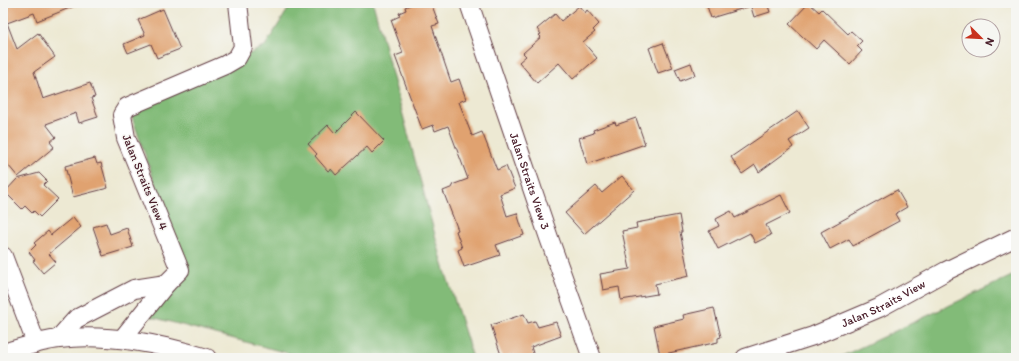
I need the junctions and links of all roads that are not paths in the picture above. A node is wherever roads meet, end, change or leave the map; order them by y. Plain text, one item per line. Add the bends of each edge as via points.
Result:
1 (238, 3) edge
2 (470, 3) edge
3 (1016, 236) edge
4 (3, 256) edge
5 (166, 284) junction
6 (58, 339) junction
7 (122, 339) junction
8 (36, 343) junction
9 (3, 353) edge
10 (207, 358) edge
11 (592, 358) edge
12 (745, 358) edge

1 - 5 street, Jalan Straits View 4 via 242,47 237,58 127,107 122,115 123,128 132,155 180,270
2 - 11 street, Jalan Straits View 3
3 - 12 street, Jalan Straits View via 879,308 813,336
4 - 8 street
5 - 6 street via 134,289 76,319
5 - 7 street, Jalan Straits View 4
6 - 7 street via 88,336
6 - 8 street
7 - 10 street via 173,348
8 - 9 street

